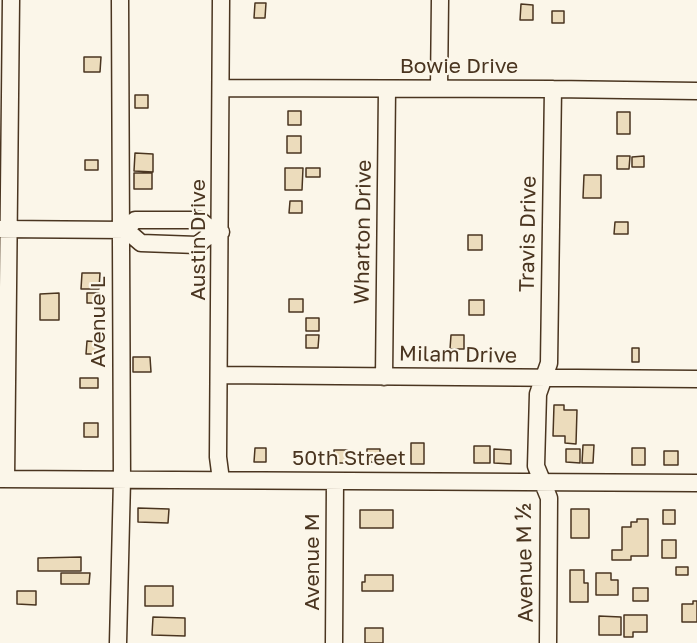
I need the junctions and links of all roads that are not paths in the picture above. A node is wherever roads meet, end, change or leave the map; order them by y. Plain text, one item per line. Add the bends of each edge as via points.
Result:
1 (10, 0) edge
2 (120, 0) edge
3 (221, 0) edge
4 (440, 0) edge
5 (221, 88) junction
6 (439, 88) junction
7 (553, 88) junction
8 (387, 89) junction
9 (697, 91) edge
10 (4, 230) edge
11 (123, 230) junction
12 (217, 232) junction
13 (219, 375) junction
14 (384, 376) junction
15 (543, 378) junction
16 (697, 379) edge
17 (3, 479) edge
18 (122, 480) junction
19 (221, 480) junction
20 (335, 481) junction
21 (542, 482) junction
22 (697, 483) edge
23 (118, 643) edge
24 (334, 643) edge
25 (548, 643) edge

1 - 10 street
2 - 11 street, Avenue L
3 - 5 street, Austin Drive
4 - 6 street
5 - 8 street, Bowie Drive
5 - 12 street, Austin Drive
6 - 7 street, Bowie Drive
6 - 8 street, Bowie Drive
7 - 9 street, Bowie Drive
7 - 15 street, Travis Drive via 549,363
8 - 14 street, Wharton Drive
10 - 11 street
10 - 17 street
11 - 12 street via 135,220 201,220
11 - 12 street via 141,243 197,245
11 - 18 street, Avenue L
12 - 13 street, Austin Drive
13 - 14 street, Milam Drive
13 - 19 street, Austin Drive
14 - 15 street, Milam Drive
15 - 16 street, Milam Drive
15 - 21 street, Avenue M ½ via 538,394 536,466
17 - 18 street, 50th Street
18 - 19 street, 50th Street
18 - 23 street, Avenue L
19 - 20 street, 50th Street
20 - 21 street, 50th Street
20 - 24 street, Avenue M
21 - 22 street, 50th Street
21 - 25 street, Avenue M ½ via 549,498

